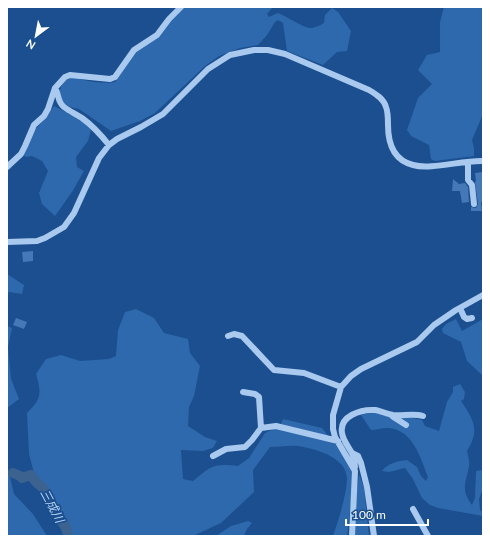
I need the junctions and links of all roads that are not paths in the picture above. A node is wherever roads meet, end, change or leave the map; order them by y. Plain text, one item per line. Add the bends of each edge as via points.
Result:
1 (181, 7) edge
2 (54, 88) junction
3 (109, 145) junction
4 (483, 161) edge
5 (468, 162) junction
6 (7, 167) edge
7 (474, 204) dead end
8 (7, 242) edge
9 (483, 295) edge
10 (460, 308) junction
11 (472, 318) dead end
12 (228, 336) dead end
13 (341, 387) junction
14 (243, 392) dead end
15 (391, 415) junction
16 (423, 416) dead end
17 (406, 425) dead end
18 (261, 428) junction
19 (338, 441) junction
20 (352, 453) junction
21 (213, 456) dead end
22 (355, 470) junction
23 (413, 509) dead end
24 (352, 536) edge
25 (374, 536) edge
26 (428, 536) edge

1 - 2 street via 157,36 134,50 115,77 110,79 70,75
2 - 3 street via 62,106 95,128
2 - 6 street via 44,116 34,125 20,154
3 - 5 street via 163,114 195,82 230,55 268,50 285,54 379,96 387,107 390,144 400,159 414,165 427,166
3 - 8 street via 99,158 74,213 64,227 37,241
4 - 5 street
5 - 7 street via 468,180 472,185
9 - 10 street
10 - 11 street via 464,317
10 - 13 street via 434,326 417,342 361,369
12 - 13 street via 242,336 274,370 304,373
13 - 19 street via 332,422
14 - 18 street via 259,397
15 - 16 street
15 - 17 street
15 - 20 street via 377,410 364,410 347,418 342,424 341,433
18 - 19 street via 276,426
18 - 21 street via 245,447 226,449
19 - 22 street
20 - 22 street
20 - 25 street via 358,456 361,463
22 - 24 street
23 - 26 street

